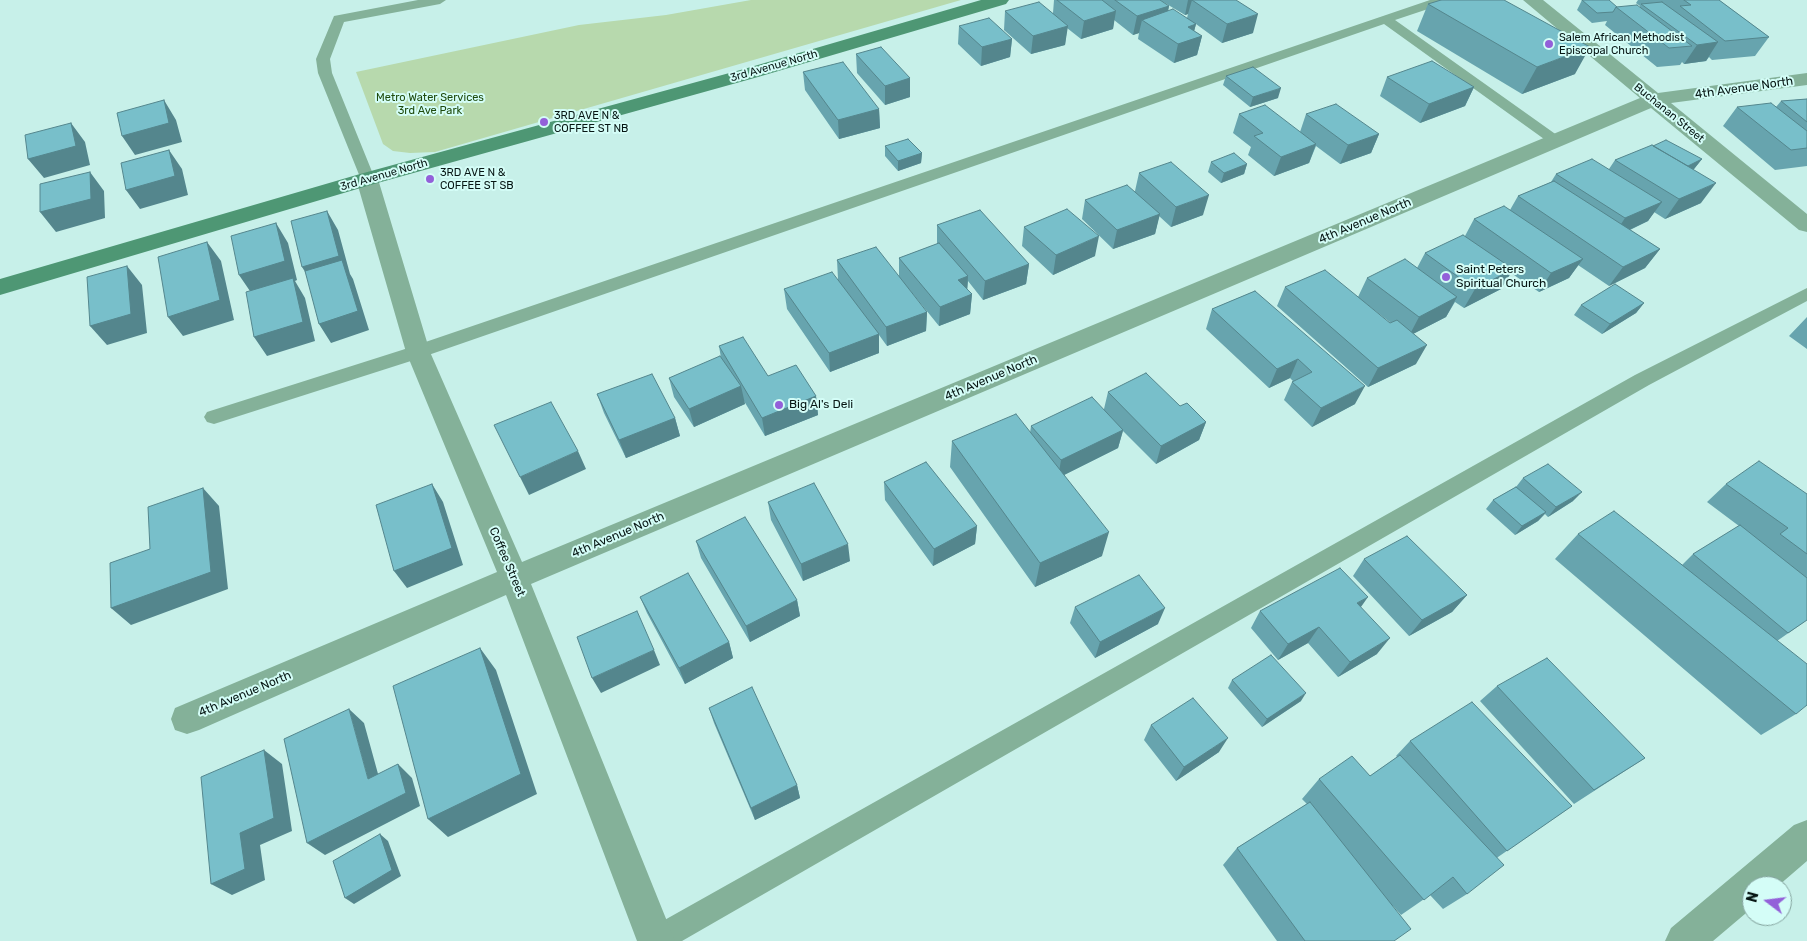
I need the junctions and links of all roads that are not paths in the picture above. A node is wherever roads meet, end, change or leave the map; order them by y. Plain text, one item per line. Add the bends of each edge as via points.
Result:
1 (440, 0) edge
2 (1000, 0) edge
3 (1442, 0) edge
4 (1532, 0) edge
5 (1385, 19) junction
6 (1807, 79) edge
7 (1653, 100) junction
8 (1556, 141) junction
9 (367, 179) junction
10 (1807, 225) edge
11 (1, 287) edge
12 (1807, 294) edge
13 (418, 352) junction
14 (214, 417) dead end
15 (514, 578) junction
16 (187, 719) dead end
17 (1807, 838) edge
18 (655, 941) edge
19 (1684, 941) edge

1 - 9 lane via 339,20 323,59 325,73
2 - 9 street, 3rd Avenue North
3 - 5 lane
4 - 7 street, Buchanan Street
5 - 8 lane
5 - 13 lane
6 - 7 street, 4th Avenue North
7 - 8 street, 4th Avenue North
7 - 10 street, Buchanan Street
8 - 15 street, 4th Avenue North
9 - 11 street, 3rd Avenue North
9 - 13 street, Coffee Street
12 - 18 lane via 1634,384
13 - 14 lane
13 - 15 street, Coffee Street
15 - 16 street, 4th Avenue North
15 - 18 street, Coffee Street
17 - 19 street

